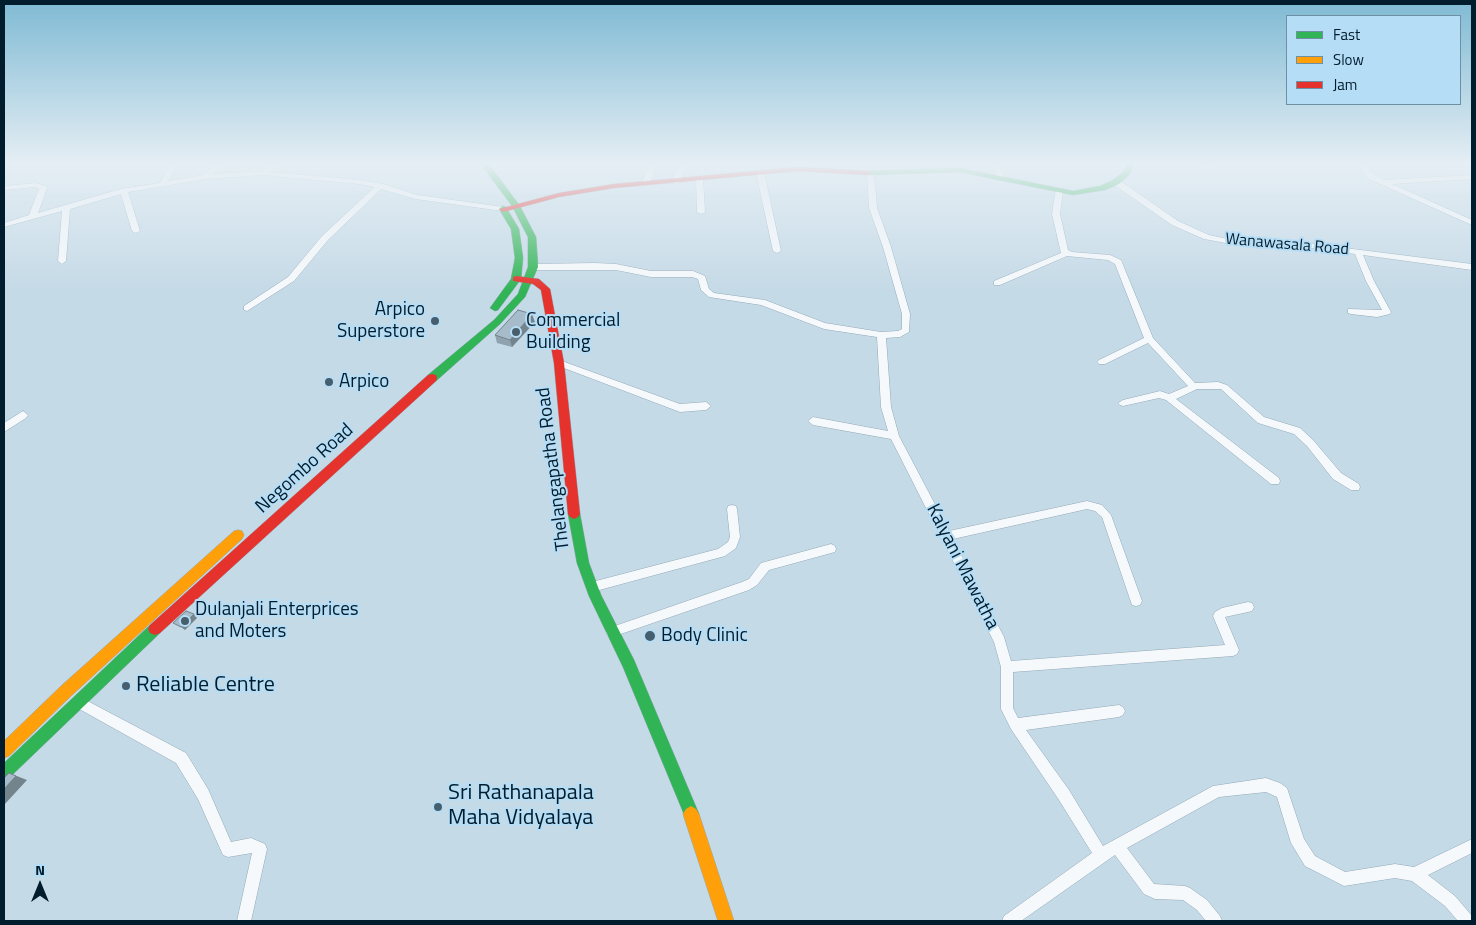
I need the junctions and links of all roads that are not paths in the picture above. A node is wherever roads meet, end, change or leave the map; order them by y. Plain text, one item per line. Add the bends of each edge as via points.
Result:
1 (36, 206) edge
2 (72, 206) edge
3 (129, 206) edge
4 (359, 206) edge
5 (483, 206) edge
6 (500, 206) edge
7 (516, 206) joint
8 (701, 206) edge
9 (767, 206) edge
10 (873, 206) edge
11 (1057, 206) edge
12 (1151, 206) edge
13 (1435, 206) edge
14 (66, 208) junction
15 (502, 209) junction
16 (701, 212) dead end
17 (32, 218) junction
18 (1472, 223) edge
19 (4, 225) edge
20 (136, 231) dead end
21 (777, 251) dead end
22 (1358, 252) junction
23 (1067, 253) junction
24 (62, 261) dead end
25 (533, 267) junction
26 (1472, 267) edge
27 (516, 279) junction
28 (530, 280) junction
29 (998, 283) dead end
30 (248, 308) dead end
31 (1351, 311) dead end
32 (881, 335) junction
33 (1149, 339) junction
34 (1102, 362) dead end
35 (559, 363) junction
36 (1193, 386) junction
37 (1168, 398) junction
38 (1123, 402) dead end
39 (384, 405) dead end
40 (706, 406) dead end
41 (23, 415) dead end
42 (813, 421) dead end
43 (4, 428) edge
44 (894, 436) junction
45 (1276, 481) dead end
46 (1355, 487) dead end
47 (732, 509) dead end
48 (249, 526) dead end
49 (946, 536) junction
50 (832, 549) dead end
51 (592, 587) junction
52 (1136, 600) dead end
53 (1248, 608) dead end
54 (612, 632) junction
55 (1007, 667) junction
56 (66, 691) junction
57 (77, 701) junction
58 (1118, 711) dead end
59 (1015, 726) junction
60 (4, 751) edge
61 (4, 773) edge
62 (1472, 846) edge
63 (1118, 847) junction
64 (1101, 855) junction
65 (1415, 874) junction
66 (1015, 919) edge
67 (244, 921) edge
68 (726, 921) edge
69 (1215, 921) edge
70 (1466, 921) edge

1 - 17 street
2 - 14 street
3 - 20 street
4 - 30 street via 325,238 291,279
5 - 15 street
6 - 15 main road
7 - 15 main road
7 - 25 main road, Negombo Road via 532,237
8 - 16 street
9 - 21 street
10 - 32 street via 906,314 906,330 900,334
11 - 23 street via 1056,214
12 - 22 street, Wanawasala Road via 1175,223 1206,237 1237,243 1297,244
13 - 18 street
14 - 17 street
14 - 24 street
15 - 27 main road via 518,239
17 - 19 street
22 - 26 street, Wanawasala Road
22 - 31 street via 1387,312
23 - 29 street
23 - 33 street via 1110,258 1118,262
25 - 28 main road, Negombo Road
25 - 32 street via 595,266 651,274 694,274 702,278 705,290 712,295 762,302 824,326
27 - 28 main road
27 - 39 main road via 500,304
28 - 35 main road, Thelangapatha Road via 540,283 545,289
28 - 57 main road, Negombo Road via 522,295 504,315 347,453
32 - 44 street, Kalyani Mawatha via 886,407
33 - 34 street
33 - 36 street
35 - 40 street via 680,408
35 - 51 main road, Thelangapatha Road via 572,505 583,563
36 - 37 street
36 - 46 street via 1218,384 1261,420 1297,431 1337,476
37 - 38 street via 1160,394
37 - 45 street
41 - 43 street
42 - 44 street
44 - 49 street, Kalyani Mawatha
47 - 51 street via 735,536 732,545 721,553
48 - 56 main road, Negombo Road
49 - 52 street via 1087,505 1098,508 1106,515
49 - 55 street, Kalyani Mawatha via 1000,641
50 - 54 street via 765,566 753,582 745,586
51 - 54 main road, Thelangapatha Road
53 - 55 street via 1219,616 1233,650
54 - 68 main road, Thelangapatha Road via 673,766
55 - 59 street, Kalyani Mawatha via 1007,710
56 - 57 street
56 - 60 main road, Negombo Road
57 - 61 main road, Negombo Road
57 - 67 street via 181,758 203,794 228,850 251,845 260,849
58 - 59 street
59 - 64 street, Kalyani Mawatha
62 - 65 street
63 - 64 street
63 - 65 street via 1218,791 1266,785 1282,793 1298,843 1310,860 1344,879 1395,871
63 - 69 street via 1149,889 1185,893 1202,905
64 - 66 street
65 - 70 street via 1450,901

